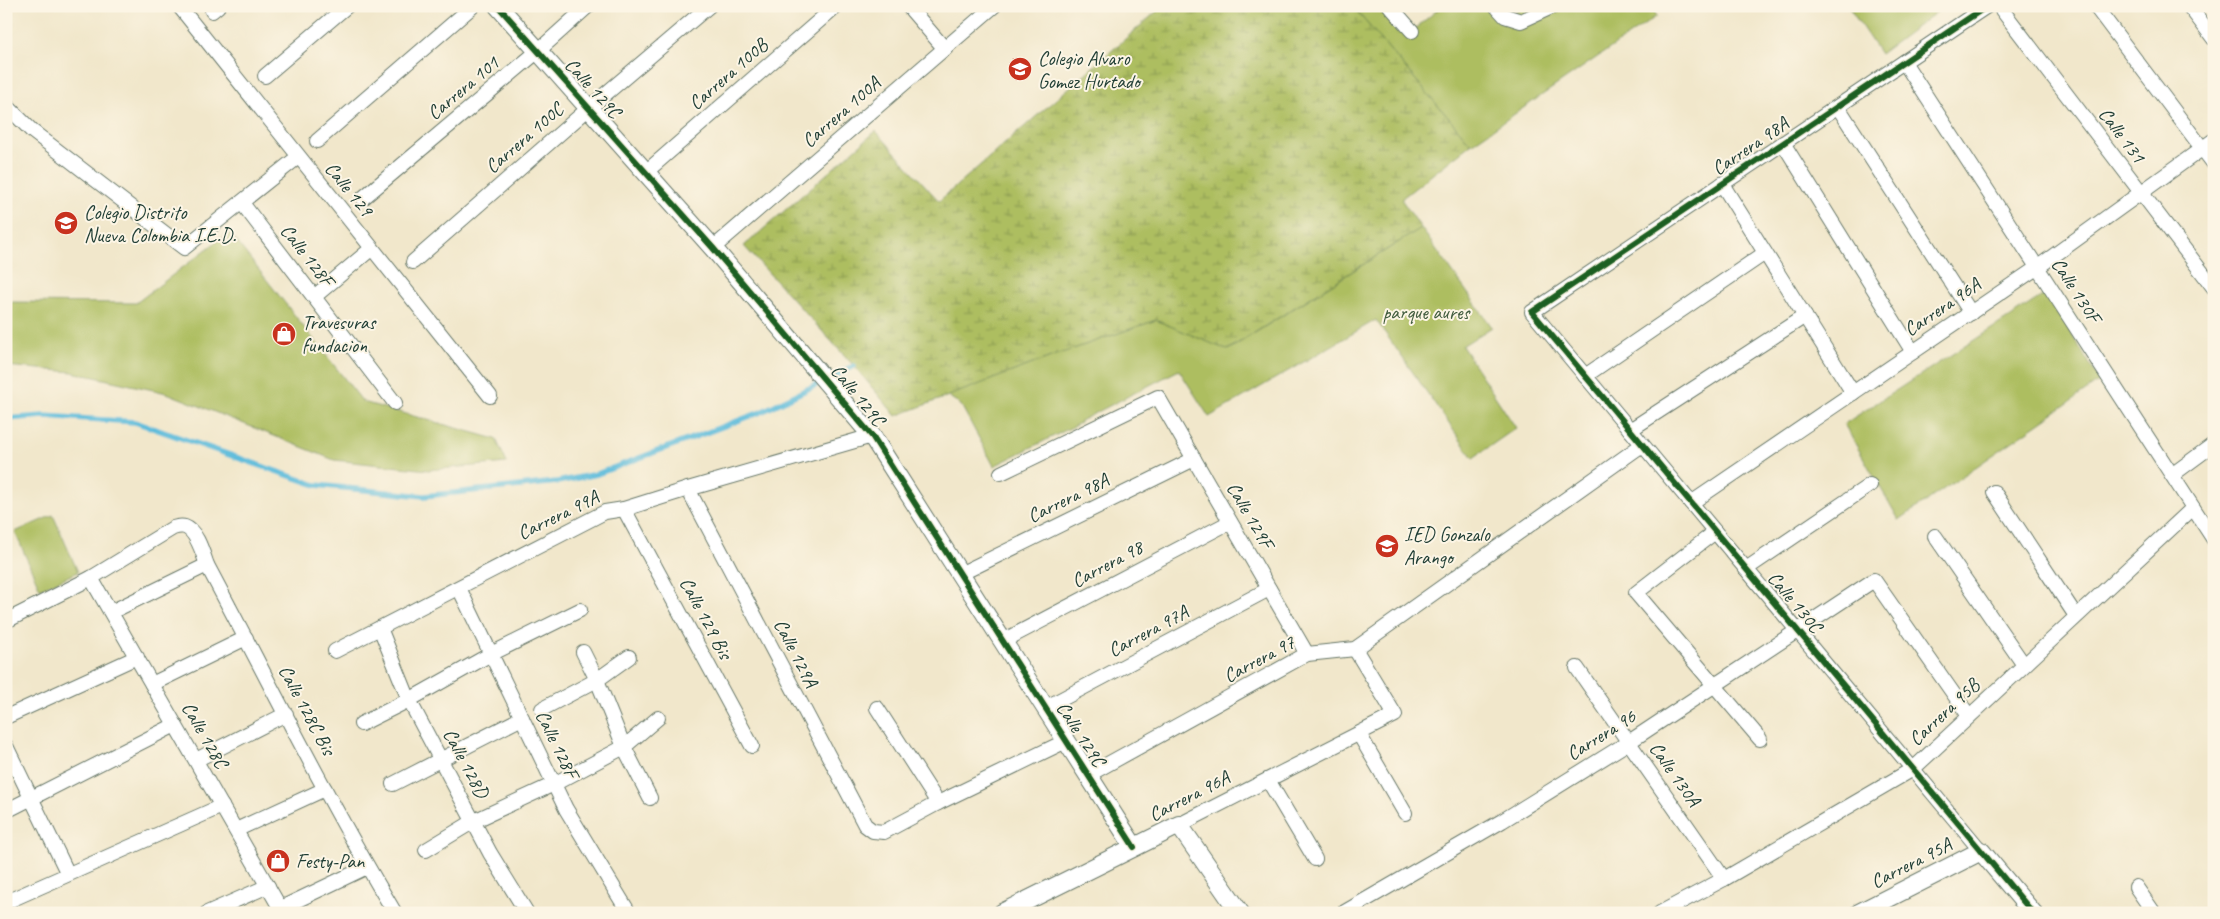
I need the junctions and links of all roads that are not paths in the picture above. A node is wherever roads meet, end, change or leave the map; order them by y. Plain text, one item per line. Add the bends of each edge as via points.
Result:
1 (179, 6) edge
2 (347, 6) edge
3 (473, 6) edge
4 (498, 6) edge
5 (588, 6) edge
6 (709, 6) edge
7 (836, 6) edge
8 (908, 6) edge
9 (994, 6) edge
10 (1390, 6) edge
11 (1496, 6) edge
12 (1554, 6) edge
13 (1987, 6) edge
14 (1999, 6) edge
15 (2095, 6) edge
16 (2189, 6) edge
17 (1412, 31) dead end
18 (2214, 39) edge
19 (945, 48) junction
20 (538, 51) junction
21 (1904, 62) junction
22 (265, 76) dead end
23 (6, 104) edge
24 (1838, 107) junction
25 (589, 108) junction
26 (317, 141) dead end
27 (1783, 143) junction
28 (2208, 144) edge
29 (298, 157) junction
30 (2214, 164) edge
31 (646, 172) junction
32 (1722, 184) junction
33 (2141, 192) junction
34 (363, 198) dead end
35 (242, 203) junction
36 (713, 248) junction
37 (371, 249) junction
38 (1765, 254) junction
39 (413, 262) dead end
40 (2038, 268) junction
41 (2214, 288) edge
42 (314, 297) junction
43 (1532, 312) joint
44 (1971, 313) junction
45 (1805, 316) junction
46 (1913, 352) junction
47 (1584, 376) junction
48 (1853, 393) junction
49 (490, 396) dead end
50 (395, 403) dead end
51 (1630, 430) junction
52 (872, 436) junction
53 (2214, 444) edge
54 (1642, 445) junction
55 (1194, 458) junction
56 (1001, 473) dead end
57 (2172, 474) junction
58 (1870, 485) dead end
59 (688, 489) junction
60 (1994, 492) dead end
61 (1691, 503) junction
62 (2193, 508) junction
63 (624, 509) junction
64 (1230, 522) junction
65 (1715, 532) junction
66 (1935, 536) dead end
67 (2214, 540) edge
68 (208, 564) junction
69 (1746, 569) junction
70 (960, 574) junction
71 (91, 578) junction
72 (459, 588) junction
73 (1269, 589) junction
74 (580, 610) dead end
75 (111, 612) junction
76 (2076, 616) junction
77 (6, 621) edge
78 (380, 628) junction
79 (1796, 630) junction
80 (246, 638) junction
81 (1002, 641) junction
82 (1355, 649) junction
83 (335, 651) dead end
84 (583, 652) dead end
85 (491, 654) junction
86 (1307, 654) junction
87 (137, 657) junction
88 (628, 657) dead end
89 (2024, 665) junction
90 (1577, 668) dead end
91 (597, 680) junction
92 (152, 684) junction
93 (1714, 686) junction
94 (409, 700) junction
95 (877, 708) dead end
96 (1045, 708) junction
97 (542, 709) dead end
98 (286, 714) junction
99 (1969, 716) junction
100 (6, 717) edge
101 (522, 718) junction
102 (658, 718) dead end
103 (361, 724) dead end
104 (176, 725) junction
105 (1359, 734) junction
106 (1760, 739) dead end
107 (1066, 741) junction
108 (1629, 742) junction
109 (6, 746) edge
110 (752, 746) dead end
111 (624, 747) junction
112 (196, 760) junction
113 (441, 760) junction
114 (1912, 769) junction
115 (1088, 774) junction
116 (1268, 780) junction
117 (392, 784) dead end
118 (554, 784) junction
119 (325, 789) junction
120 (32, 798) junction
121 (650, 798) dead end
122 (938, 803) junction
123 (222, 806) junction
124 (6, 811) edge
125 (1405, 813) dead end
126 (474, 821) junction
127 (1179, 825) junction
128 (236, 830) junction
129 (1134, 847) junction
130 (426, 850) dead end
131 (1981, 851) junction
132 (1315, 860) dead end
133 (367, 867) junction
134 (68, 874) junction
135 (1724, 879) junction
136 (268, 886) junction
137 (2136, 887) dead end
138 (6, 902) edge
139 (282, 910) edge
140 (207, 913) edge
141 (395, 913) edge
142 (527, 913) edge
143 (629, 913) edge
144 (1002, 913) edge
145 (1240, 913) edge
146 (1344, 913) edge
147 (1660, 913) edge
148 (1859, 913) edge
149 (2033, 913) edge
150 (2154, 913) edge

1 - 29 street, Calle 129
2 - 22 street
3 - 26 street
4 - 20 street, Calle 129C
5 - 20 street, Carrera 101
6 - 25 street, Carrera 100C
7 - 31 street, Carrera 100B
8 - 19 street
9 - 19 street, Carrera 100A
10 - 17 street
11 - 12 street via 1505,16 1521,21
13 - 21 street, Carrera 98A
14 - 33 street, Calle 131
15 - 28 street
16 - 18 street
19 - 36 street, Carrera 100A
20 - 25 street, Calle 129C
20 - 34 street, Carrera 101
21 - 24 street, Carrera 98A
21 - 40 street, Calle 130F
23 - 35 street via 32,131 184,248
24 - 27 street, Carrera 98A
24 - 44 street
25 - 31 street, Calle 129C
25 - 39 street, Carrera 100C
27 - 32 street, Carrera 98A
27 - 46 street
28 - 30 street
28 - 33 street, Carrera 96A
29 - 35 street
29 - 37 street, Calle 129
31 - 36 street, Calle 129C
32 - 38 street
32 - 43 street, Carrera 98A
33 - 40 street, Carrera 96A
33 - 41 street, Calle 131
35 - 42 street, Calle 128F
36 - 52 street, Calle 129C
37 - 42 street
37 - 49 street, Calle 129
38 - 45 street
38 - 47 street
40 - 44 street, Carrera 96A
40 - 57 street, Calle 130F
42 - 50 street, Calle 128F
43 - 47 street, Calle 130C
44 - 46 street, Carrera 96A
45 - 48 street
45 - 51 street
46 - 48 street, Carrera 96A
47 - 51 street, Calle 130C
48 - 61 street, Carrera 96A
51 - 54 street, Calle 130C
52 - 59 street, Carrera 99A
52 - 70 street, Calle 129C
53 - 57 street
54 - 61 street, Calle 130C
54 - 82 street, Carrera 97
55 - 56 street, Calle 129F via 1158,397
55 - 64 street, Calle 129F
55 - 70 street, Carrera 98A
57 - 62 street, Calle 130F
58 - 69 street
59 - 63 street, Carrera 99A
59 - 122 street, Calle 129A via 865,825 873,831 884,832
60 - 76 street
61 - 65 street, Calle 130C
62 - 67 street, Calle 130F
62 - 76 street, Carrera 95B
63 - 72 street, Carrera 99A via 605,512
63 - 110 street, Calle 129 Bis
64 - 73 street, Calle 129F
64 - 81 street, Carrera 98
65 - 69 street, Calle 130C
65 - 93 street via 1636,593
66 - 89 street
68 - 71 street, Calle 128C Bis via 194,535 185,527 173,528
68 - 75 street
68 - 80 street, Calle 128C Bis
69 - 79 street, Calle 130C
70 - 81 street, Calle 129C
71 - 75 street, Calle 128C
71 - 77 street
72 - 78 street, Carrera 99A
72 - 85 street, Calle 128F
73 - 86 street, Calle 129F
73 - 96 street, Carrera 97A
74 - 85 street
75 - 87 street, Calle 128C
76 - 89 street, Carrera 95B
78 - 83 street, Carrera 99A
78 - 94 street, Calle 128D
79 - 93 street, Carrera 96
79 - 99 street, Carrera 96 via 1874,580
79 - 114 street, Calle 130C
80 - 92 street
80 - 98 street, Calle 128C Bis
81 - 96 street, Calle 129C
82 - 86 street, Carrera 97
82 - 105 street, Carrera 96A via 1395,715
84 - 91 street
85 - 94 street
85 - 101 street, Calle 128F
86 - 115 street, Carrera 97
87 - 92 street, Calle 128C
87 - 100 street
88 - 91 street
89 - 99 street, Carrera 95B
90 - 108 street, Calle 130A
91 - 97 street
91 - 111 street
92 - 104 street, Calle 128C
93 - 106 street
93 - 108 street, Carrera 96
94 - 103 street
94 - 113 street, Calle 128D
95 - 122 street
96 - 107 street, Calle 129C
98 - 112 street
98 - 119 street, Calle 128C Bis
99 - 114 street, Carrera 95B
101 - 113 street
101 - 118 street, Calle 128F
102 - 111 street
104 - 112 street, Calle 128C
104 - 120 street
105 - 116 street, Carrera 96A
105 - 125 street
107 - 115 street, Calle 129C
107 - 122 street
108 - 135 street, Calle 130A
108 - 146 street, Carrera 96
109 - 120 street
111 - 118 street
111 - 121 street
112 - 123 street, Calle 128C
113 - 117 street
113 - 126 street, Calle 128D
114 - 131 street, Calle 130C
114 - 135 street, Carrera 95B
115 - 129 street, Calle 129C
116 - 127 street, Carrera 96A
116 - 132 street
118 - 126 street
118 - 143 street, Calle 128F
119 - 128 street
119 - 133 street, Calle 128C Bis
120 - 124 street
120 - 134 street
123 - 128 street, Calle 128C
123 - 134 street
126 - 130 street
126 - 142 street, Calle 128D
127 - 129 street, Carrera 96A
127 - 145 street
128 - 136 street, Calle 128C
129 - 144 street, Carrera 96A
131 - 148 street, Carrera 95A
131 - 149 street, Calle 130C
133 - 139 street
133 - 141 street, Calle 128C Bis
134 - 138 street
135 - 147 street, Carrera 95B
136 - 139 street, Calle 128C
136 - 140 street
137 - 150 street

